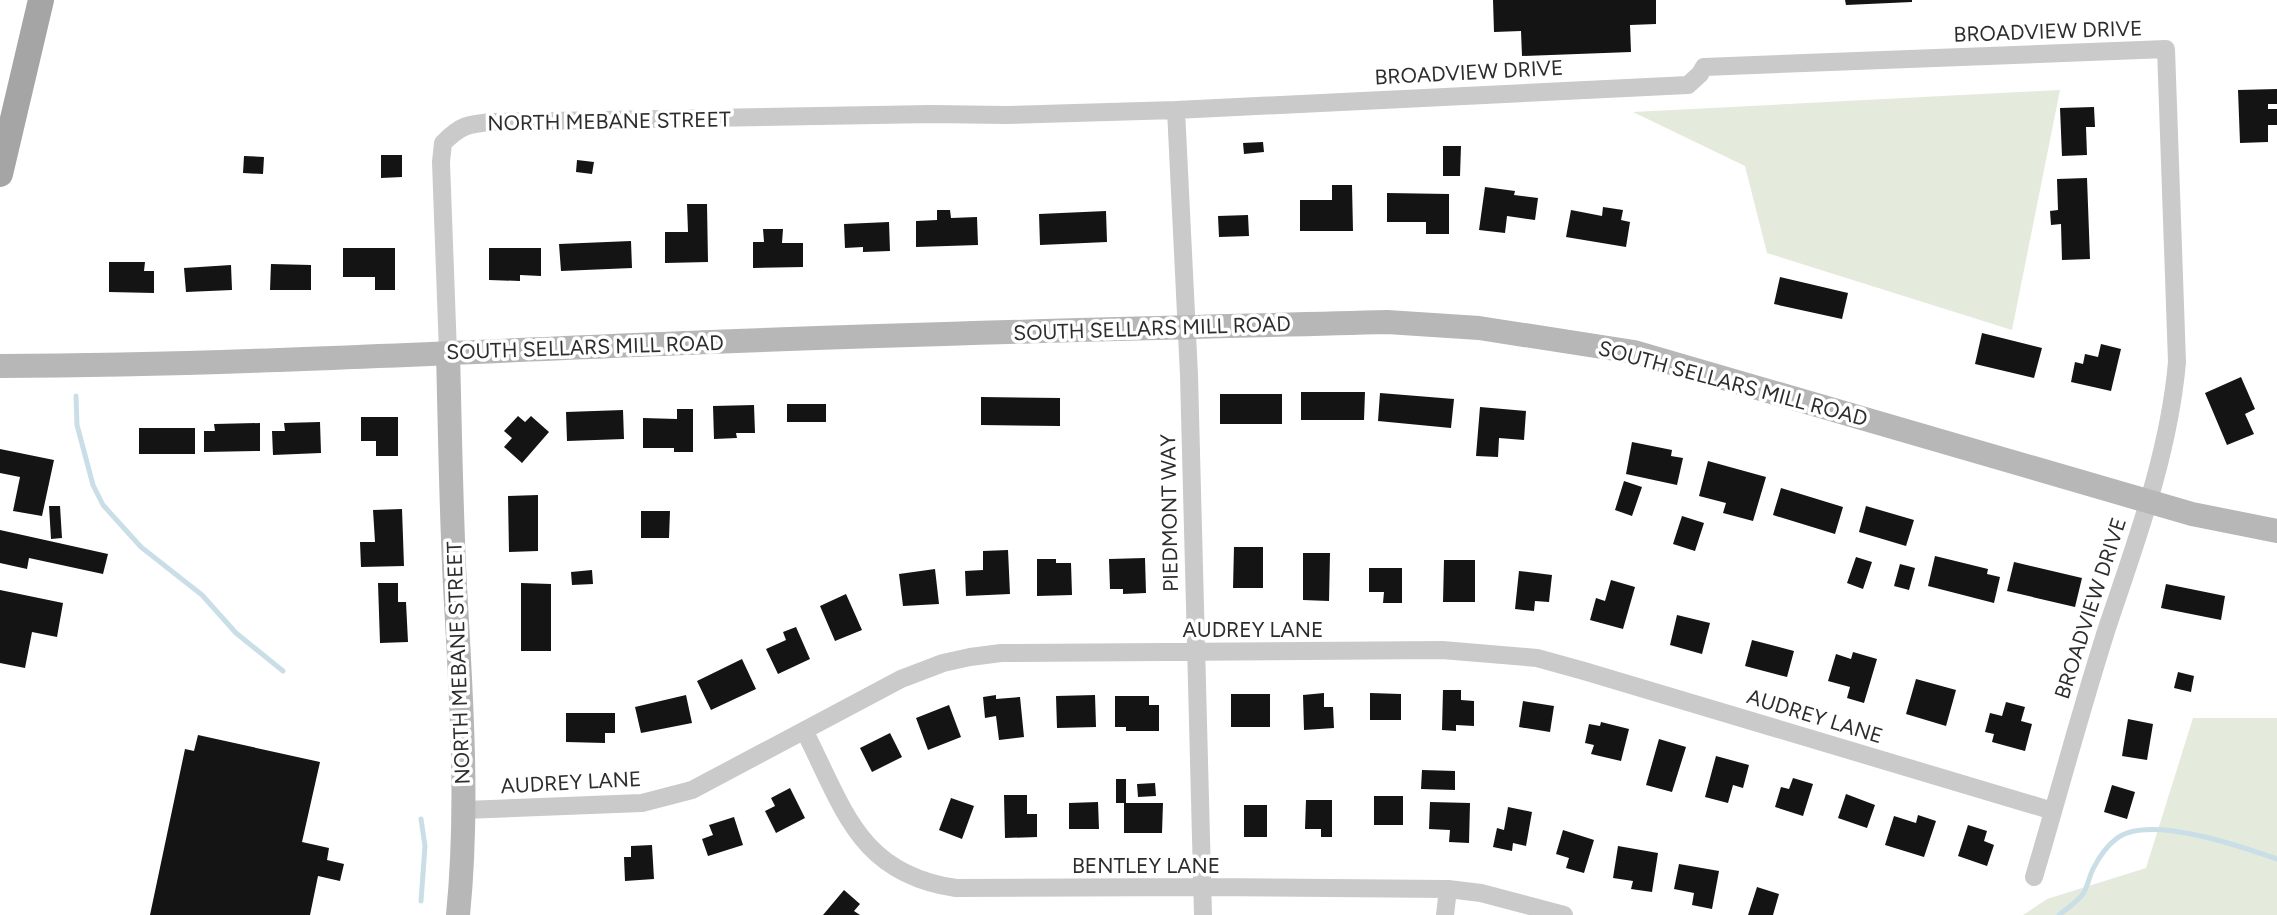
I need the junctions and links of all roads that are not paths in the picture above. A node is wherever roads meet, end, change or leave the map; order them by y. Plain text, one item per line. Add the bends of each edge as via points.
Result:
1 (41, 0) edge
2 (1176, 110) junction
3 (0, 174) edge
4 (1186, 327) junction
5 (448, 353) junction
6 (0, 366) edge
7 (2148, 501) junction
8 (2277, 531) edge
9 (1196, 653) junction
10 (805, 732) junction
11 (464, 810) junction
12 (2053, 811) junction
13 (2034, 877) dead end
14 (1202, 887) junction
15 (1448, 889) junction
16 (458, 915) edge
17 (1203, 915) edge
18 (1445, 915) edge
19 (1564, 915) edge

1 - 3 main road
2 - 4 street, PIEDMONT WAY
2 - 5 street, NORTH MEBANE STREET via 467,124 443,143 441,162
2 - 7 street, BROADVIEW DRIVE via 1688,85 1704,67 2166,49 2177,362 2174,394
4 - 5 main road, SOUTH SELLARS MILL ROAD
4 - 7 main road, SOUTH SELLARS MILL ROAD via 1387,322 1479,328 1634,352
4 - 9 street, PIEDMONT WAY
5 - 6 main road, SOUTH SELLARS MILL ROAD
5 - 11 main road, NORTH MEBANE STREET
7 - 8 main road, SOUTH SELLARS MILL ROAD
7 - 12 street, BROADVIEW DRIVE
9 - 10 street, AUDREY LANE via 970,657 901,679
9 - 12 street, AUDREY LANE via 1442,650 1537,658
9 - 14 street, PIEDMONT WAY
10 - 11 street, AUDREY LANE via 692,790 642,803
10 - 14 street, BENTLEY LANE via 854,831 882,860 905,875 956,888
11 - 16 main road, NORTH MEBANE STREET
12 - 13 street, BROADVIEW DRIVE
14 - 15 street, BENTLEY LANE
14 - 17 street, PIEDMONT WAY
15 - 18 street
15 - 19 street, BENTLEY LANE via 1482,893

